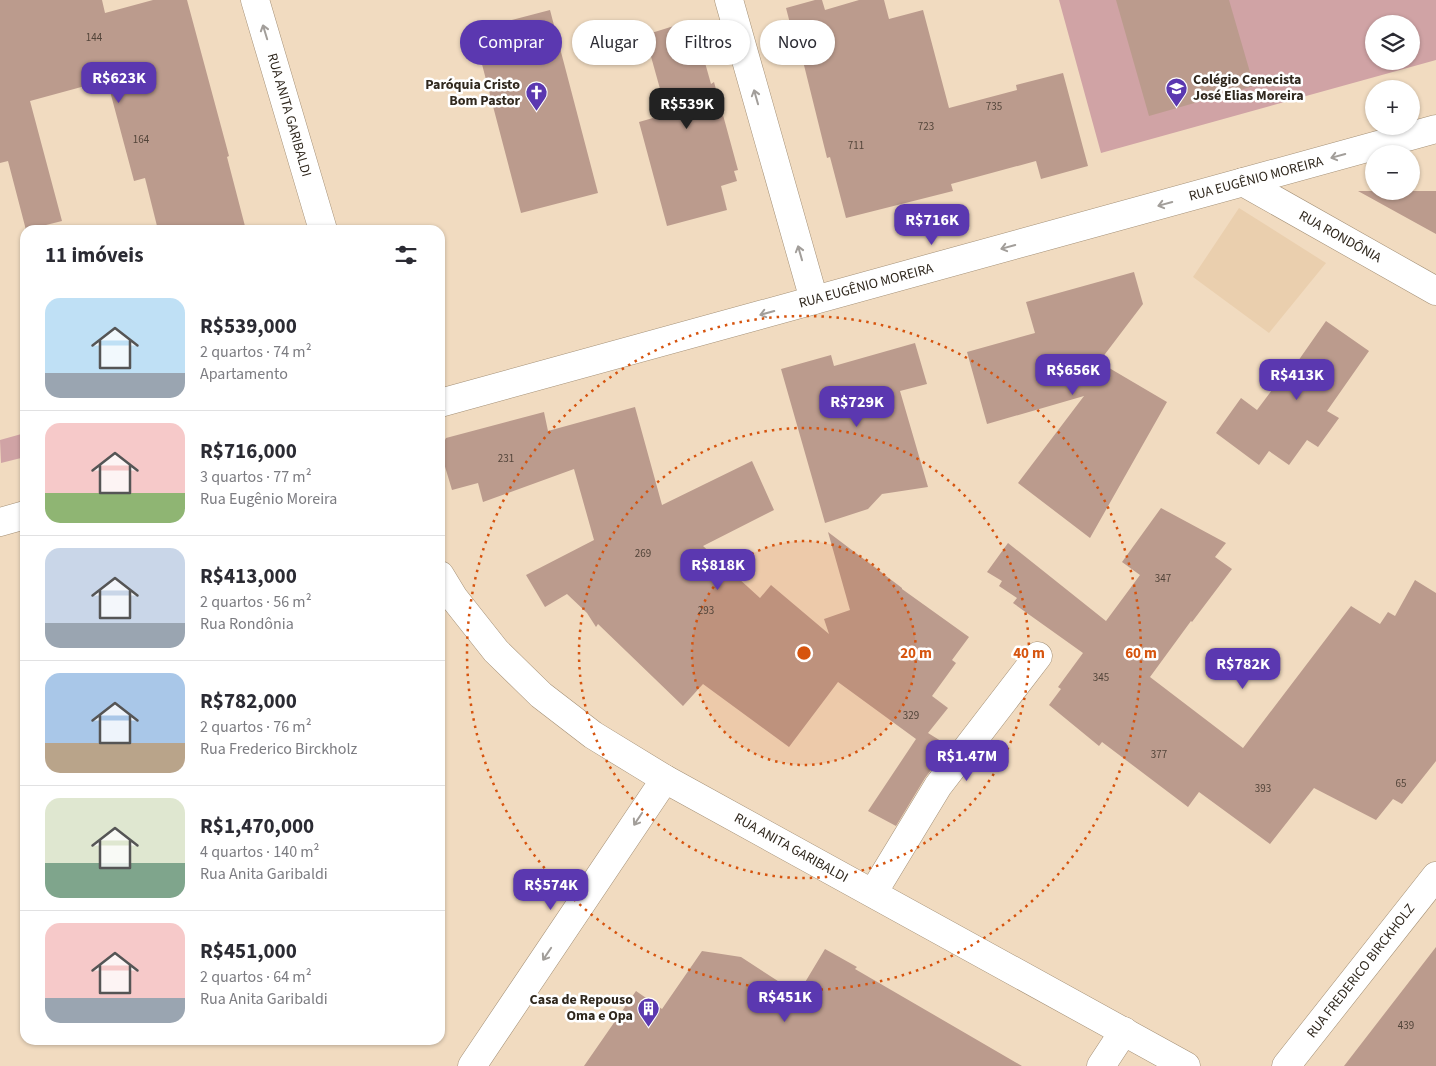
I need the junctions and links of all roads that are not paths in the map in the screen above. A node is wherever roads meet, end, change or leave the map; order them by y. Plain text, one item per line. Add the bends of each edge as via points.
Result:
1 (255, 0) edge
2 (729, 0) edge
3 (1436, 130) edge
4 (1243, 182) junction
5 (322, 225) edge
6 (1436, 291) edge
7 (814, 300) junction
8 (445, 402) edge
9 (20, 516) edge
10 (0, 522) edge
11 (445, 583) edge
12 (1038, 656) dead end
13 (665, 779) junction
14 (1436, 876) edge
15 (873, 893) junction
16 (1124, 1031) junction
17 (472, 1066) edge
18 (1101, 1066) edge
19 (1186, 1066) edge
20 (1286, 1066) edge

5 -> 1 street, RUA ANITA GARIBALDI
7 -> 2 street
3 -> 4 street, RUA EUGÊNIO MOREIRA
4 - 6 street, RUA RONDÔNIA
4 -> 7 street, RUA EUGÊNIO MOREIRA
7 -> 8 street, RUA EUGÊNIO MOREIRA
9 - 10 street
11 - 13 street, RUA ANITA GARIBALDI via 496,651 540,695 593,735
12 - 15 street via 938,786
13 - 15 street, RUA ANITA GARIBALDI
13 -> 17 street
14 - 20 street, RUA FREDERICO BIRCKHOLZ
15 - 16 street, RUA ANITA GARIBALDI
16 - 18 street
16 - 19 street, RUA ANITA GARIBALDI

